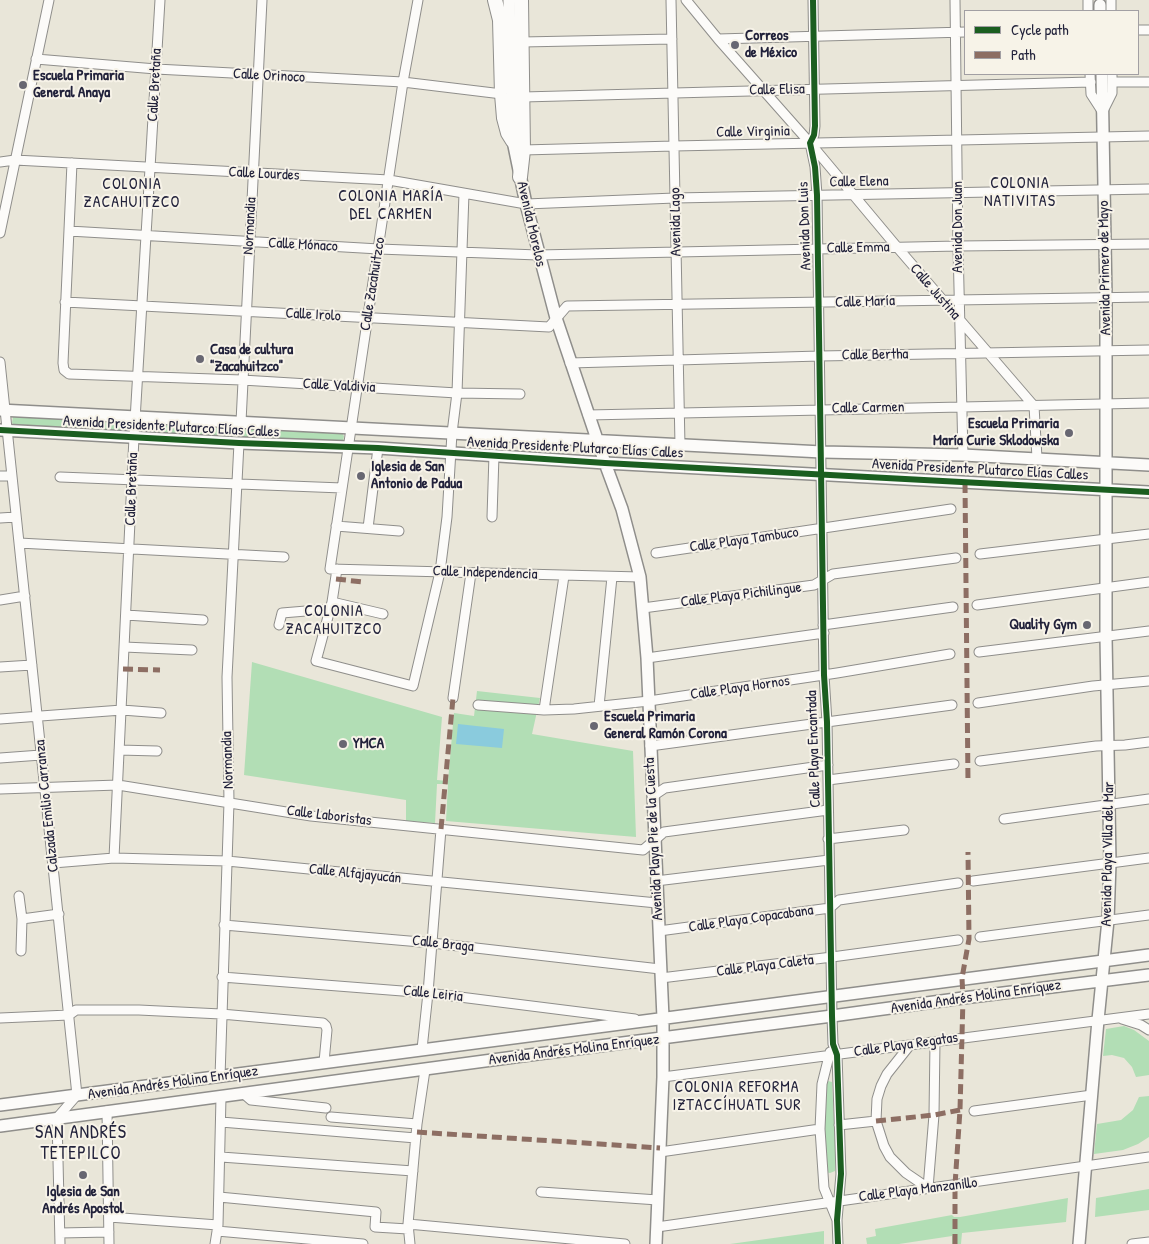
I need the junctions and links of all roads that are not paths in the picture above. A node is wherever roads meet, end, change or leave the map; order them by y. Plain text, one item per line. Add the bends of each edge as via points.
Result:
1 (49, 0) edge
2 (160, 0) edge
3 (262, 0) edge
4 (418, 0) edge
5 (495, 0) edge
6 (502, 0) edge
7 (509, 0) edge
8 (521, 0) edge
9 (672, 0) edge
10 (686, 0) edge
11 (813, 0) edge
12 (955, 0) edge
13 (508, 15) junction
14 (955, 32) junction
15 (964, 32) edge
16 (814, 35) junction
17 (672, 39) junction
18 (718, 39) junction
19 (522, 42) junction
20 (36, 59) junction
21 (156, 70) junction
22 (258, 75) junction
23 (1102, 75) edge
24 (1090, 78) edge
25 (1112, 78) edge
26 (403, 82) junction
27 (1149, 82) edge
28 (956, 85) junction
29 (816, 89) junction
30 (763, 90) junction
31 (674, 92) junction
32 (502, 94) junction
33 (523, 97) junction
34 (1102, 112) junction
35 (1149, 136) edge
36 (1103, 137) junction
37 (957, 140) junction
38 (810, 143) junction
39 (518, 146) junction
40 (674, 146) junction
41 (15, 160) junction
42 (0, 162) edge
43 (72, 163) junction
44 (150, 168) junction
45 (253, 173) junction
46 (520, 177) joint
47 (389, 180) junction
48 (1149, 189) edge
49 (1103, 190) junction
50 (464, 193) junction
51 (958, 193) junction
52 (852, 194) junction
53 (817, 195) junction
54 (675, 198) junction
55 (526, 204) junction
56 (69, 231) junction
57 (0, 233) edge
58 (146, 236) junction
59 (250, 242) junction
60 (1149, 244) edge
61 (1105, 245) junction
62 (958, 246) junction
63 (896, 248) junction
64 (818, 249) junction
65 (379, 250) junction
66 (676, 252) junction
67 (461, 253) junction
68 (538, 255) junction
69 (1149, 297) edge
70 (1106, 298) junction
71 (959, 299) junction
72 (942, 300) junction
73 (65, 302) junction
74 (677, 303) junction
75 (819, 303) junction
76 (141, 306) junction
77 (246, 312) junction
78 (368, 318) junction
79 (556, 318) junction
80 (960, 322) junction
81 (458, 323) junction
82 (1149, 350) edge
83 (1106, 351) junction
84 (961, 354) junction
85 (989, 354) junction
86 (820, 356) junction
87 (678, 360) junction
88 (0, 362) edge
89 (570, 363) junction
90 (138, 376) junction
91 (242, 380) junction
92 (358, 387) junction
93 (457, 393) junction
94 (520, 394) dead end
95 (1149, 403) edge
96 (1106, 404) junction
97 (1034, 406) junction
98 (962, 407) junction
99 (2, 410) edge
100 (821, 410) junction
101 (679, 413) junction
102 (588, 415) junction
103 (135, 417) junction
104 (240, 422) junction
105 (351, 428) junction
106 (4, 430) edge
107 (452, 433) junction
108 (134, 437) junction
109 (597, 440) junction
110 (239, 443) junction
111 (680, 445) junction
112 (348, 448) junction
113 (378, 448) junction
114 (822, 452) junction
115 (452, 453) junction
116 (494, 455) junction
117 (963, 455) junction
118 (1036, 458) junction
119 (604, 463) junction
120 (1107, 463) junction
121 (1149, 465) edge
122 (822, 474) junction
123 (0, 476) edge
124 (12, 476) junction
125 (60, 477) dead end
126 (132, 480) junction
127 (237, 484) junction
128 (342, 488) junction
129 (1106, 490) junction
130 (1149, 492) edge
131 (951, 509) dead end
132 (16, 517) junction
133 (492, 517) dead end
134 (0, 518) edge
135 (336, 526) junction
136 (368, 528) junction
137 (822, 529) junction
138 (399, 530) dead end
139 (1149, 534) edge
140 (1106, 539) junction
141 (19, 543) junction
142 (130, 548) junction
143 (656, 553) dead end
144 (233, 554) junction
145 (980, 554) dead end
146 (284, 557) dead end
147 (956, 558) dead end
148 (333, 569) junction
149 (440, 572) junction
150 (471, 573) junction
151 (564, 576) junction
152 (612, 577) junction
153 (640, 577) junction
154 (823, 580) junction
155 (1149, 582) edge
156 (1106, 588) junction
157 (25, 596) junction
158 (0, 600) edge
159 (331, 605) junction
160 (977, 605) dead end
161 (953, 607) dead end
162 (643, 608) junction
163 (383, 614) dead end
164 (126, 616) junction
165 (203, 620) dead end
166 (279, 625) dead end
167 (824, 629) junction
168 (1149, 631) edge
169 (1106, 637) junction
170 (124, 647) junction
171 (192, 650) dead end
172 (979, 652) dead end
173 (950, 654) dead end
174 (647, 658) junction
175 (32, 665) junction
176 (0, 667) edge
177 (824, 675) junction
178 (1149, 680) edge
179 (1107, 686) junction
180 (453, 698) dead end
181 (649, 701) junction
182 (978, 703) dead end
183 (478, 704) dead end
184 (952, 705) dead end
185 (599, 706) junction
186 (122, 710) junction
187 (544, 710) junction
188 (161, 712) dead end
189 (37, 716) junction
190 (0, 719) edge
191 (827, 722) junction
192 (1149, 742) edge
193 (650, 746) junction
194 (1108, 746) junction
195 (120, 750) junction
196 (157, 751) dead end
197 (41, 755) junction
198 (0, 758) edge
199 (980, 761) dead end
200 (954, 764) dead end
201 (828, 765) junction
202 (828, 780) junction
203 (118, 786) junction
204 (0, 789) edge
205 (45, 789) junction
206 (653, 796) junction
207 (1149, 799) edge
208 (230, 802) junction
209 (1110, 804) junction
210 (828, 810) junction
211 (1004, 819) dead end
212 (441, 829) junction
213 (904, 830) dead end
214 (828, 839) junction
215 (654, 840) junction
216 (114, 858) junction
217 (1149, 858) edge
218 (829, 860) junction
219 (227, 861) junction
220 (53, 863) junction
221 (1110, 863) junction
222 (973, 880) dead end
223 (656, 881) junction
224 (436, 882) junction
225 (958, 883) dead end
226 (19, 896) dead end
227 (657, 903) junction
228 (830, 908) junction
229 (59, 914) junction
230 (1149, 915) edge
231 (22, 919) junction
232 (1108, 920) junction
233 (224, 925) junction
234 (659, 931) junction
235 (980, 937) dead end
236 (958, 940) dead end
237 (432, 943) junction
238 (21, 951) dead end
239 (1149, 955) edge
240 (832, 958) junction
241 (1105, 960) junction
242 (660, 973) junction
243 (1149, 975) edge
244 (222, 977) junction
245 (1103, 980) junction
246 (428, 993) junction
247 (832, 996) junction
248 (221, 1014) junction
249 (1149, 1014) edge
250 (69, 1015) junction
251 (832, 1016) junction
252 (0, 1018) edge
253 (663, 1018) junction
254 (1117, 1018) junction
255 (643, 1020) junction
256 (1098, 1020) junction
257 (1149, 1030) edge
258 (663, 1038) junction
259 (934, 1042) junction
260 (910, 1045) junction
261 (422, 1049) junction
262 (833, 1056) junction
263 (324, 1062) junction
264 (425, 1070) junction
265 (220, 1077) junction
266 (663, 1077) junction
267 (838, 1083) junction
268 (822, 1084) junction
269 (243, 1093) junction
270 (77, 1095) junction
271 (1092, 1095) junction
272 (221, 1096) junction
273 (0, 1105) edge
274 (326, 1108) dead end
275 (974, 1110) dead end
276 (107, 1112) junction
277 (331, 1117) dead end
278 (57, 1118) junction
279 (876, 1121) junction
280 (221, 1122) junction
281 (417, 1124) junction
282 (0, 1126) edge
283 (839, 1126) junction
284 (820, 1129) junction
285 (416, 1138) junction
286 (660, 1152) junction
287 (1149, 1152) edge
288 (220, 1157) junction
289 (1145, 1158) edge
290 (1086, 1166) junction
291 (413, 1171) junction
292 (841, 1174) junction
293 (822, 1175) junction
294 (928, 1188) junction
295 (541, 1192) dead end
296 (219, 1197) junction
297 (658, 1200) junction
298 (840, 1200) junction
299 (829, 1202) junction
300 (109, 1217) junction
301 (837, 1220) junction
302 (408, 1227) junction
303 (657, 1227) junction
304 (218, 1228) junction
305 (109, 1232) junction
306 (60, 1233) junction
307 (1149, 1242) edge
308 (60, 1244) edge
309 (109, 1244) edge
310 (215, 1244) edge
311 (363, 1244) edge
312 (410, 1244) edge
313 (625, 1244) edge
314 (656, 1244) edge
315 (838, 1244) edge
316 (1079, 1244) edge
317 (1132, 1244) edge

1 - 20 street
2 - 21 street, Calle Bretaña
3 - 22 street, Normandia
4 - 26 street, Calle Zacahuitzco
5 - 32 highway via 500,20
6 - 13 main road
7 - 13 main road
8 - 19 highway
9 - 17 street, Avenida Lago
10 - 18 street, Calle Justina
11 - 16 street, Avenida Don Luis
12 - 14 street, Avenida Don Juan
13 - 39 main road
14 - 15 street
14 - 16 street
14 - 28 street, Avenida Don Juan
16 - 18 street
16 - 29 street, Avenida Don Luis
17 - 19 street
17 - 31 street, Avenida Lago
18 - 30 street, Calle Justina
19 - 33 highway
20 - 21 street, Calle Orinoco
20 - 41 street
21 - 22 street, Calle Orinoco
21 - 44 street, Calle Bretaña
22 - 26 street, Calle Orinoco
22 - 45 street, Normandia
23 - 34 main road, Avenida Primero de Mayo
24 - 28 street, Calle Elisa
24 - 34 street via 1091,94
25 - 27 street
25 - 34 street via 1112,93
26 - 32 street, Calle Orinoco
26 - 47 street, Calle Zacahuitzco
28 - 29 street, Calle Elisa
28 - 37 street, Avenida Don Juan
29 - 30 street, Calle Elisa
29 - 38 street, Avenida Don Luis via 814,135
30 - 31 street, Calle Elisa
30 - 38 street, Calle Justina
31 - 33 street, Calle Elisa
31 - 40 street, Avenida Lago
32 - 39 highway via 506,126
33 - 39 highway
34 - 36 main road, Avenida Primero de Mayo
35 - 36 street, Calle Virginia
36 - 37 street, Calle Virginia
36 - 49 main road, Avenida Primero de Mayo
37 - 38 street, Calle Virginia
37 - 51 street, Avenida Don Juan
38 - 40 street, Calle Virginia
38 - 52 street, Calle Justina
38 - 53 street, Avenida Don Luis
39 - 40 street, Calle Virginia
39 - 46 highway
40 - 54 street, Avenida Lago
41 - 42 street, Calle Lourdes
41 - 43 street, Calle Lourdes
41 - 57 street
43 - 44 street, Calle Lourdes
43 - 56 street
44 - 45 street, Calle Lourdes
44 - 58 street, Calle Bretaña
45 - 47 street, Calle Lourdes
45 - 59 street, Normandia
46 - 55 main road, Avenida Morelos
47 - 50 street, Calle Lourdes
47 - 65 street, Calle Zacahuitzco
48 - 49 street, Calle Elena
49 - 51 street, Calle Elena
49 - 61 main road, Avenida Primero de Mayo
50 - 55 street, Calle Lourdes
50 - 67 street
51 - 52 street, Calle Elena
51 - 62 street, Avenida Don Juan
52 - 53 street, Calle Elena
52 - 63 street, Calle Justina
53 - 54 street, Calle Elena
53 - 64 street, Avenida Don Luis
54 - 55 street, Calle Elena
54 - 66 street, Avenida Lago
55 - 68 main road, Avenida Morelos
56 - 58 street, Calle Mónaco
56 - 73 street
58 - 59 street, Calle Mónaco
58 - 76 street, Calle Bretaña
59 - 65 street, Calle Mónaco
59 - 77 street, Normandia
60 - 61 street, Calle Emma
61 - 62 street, Calle Emma
61 - 70 main road, Avenida Primero de Mayo
62 - 63 street, Calle Emma
62 - 71 street, Avenida Don Juan
63 - 64 street, Calle Emma
63 - 72 street, Calle Justina
64 - 66 street, Calle Emma
64 - 75 street, Avenida Don Luis
65 - 67 street, Calle Mónaco
65 - 78 street, Calle Zacahuitzco
66 - 68 street, Calle Emma
66 - 74 street, Avenida Lago
67 - 68 street, Calle Mónaco
67 - 81 street
68 - 79 main road, Avenida Morelos
69 - 70 street, Calle María
70 - 71 street, Calle María
70 - 83 main road, Avenida Primero de Mayo
71 - 72 street, Calle María
71 - 80 street, Avenida Don Juan
72 - 75 street, Calle María
72 - 80 street, Calle Justina
73 - 76 street, Calle Irolo
73 - 90 street, Calle Valdivia via 64,370 69,374
74 - 75 street, Calle María
74 - 79 street, Calle María via 567,306
74 - 87 street, Avenida Lago
75 - 86 street, Avenida Don Luis
76 - 77 street, Calle Irolo
76 - 90 street, Calle Bretaña
77 - 78 street, Calle Irolo
77 - 91 street, Normandia
78 - 81 street, Calle Irolo
78 - 92 street, Calle Zacahuitzco
79 - 81 street, Calle Irolo via 549,327
79 - 89 main road, Avenida Morelos
80 - 84 street, Avenida Don Juan
80 - 85 street, Calle Justina
81 - 93 street
82 - 83 street, Calle Bertha
83 - 85 street, Calle Bertha
83 - 96 main road, Avenida Primero de Mayo
84 - 85 street, Calle Bertha
84 - 86 street, Calle Bertha
84 - 98 street, Avenida Don Juan
85 - 97 street, Calle Justina
86 - 87 street, Calle Bertha
86 - 100 street, Avenida Don Luis
87 - 89 street, Calle Bertha
87 - 101 street, Avenida Lago
88 - 99 street, Calzada Emilio Carranza
89 - 102 main road, Avenida Morelos
90 - 91 street, Calle Valdivia
90 - 103 street, Calle Bretaña
91 - 92 street, Calle Valdivia
91 - 104 street, Normandia
92 - 93 street, Calle Valdivia
92 - 105 street, Calle Zacahuitzco
93 - 94 street, Calle Valdivia
93 - 107 street
95 - 96 street, Calle Carmen
96 - 97 street, Calle Carmen
96 - 120 main road, Avenida Primero de Mayo
97 - 98 street, Calle Carmen
97 - 118 street
98 - 100 street, Calle Carmen
98 - 117 street, Avenida Don Juan
99 - 103 main road, Avenida Presidente Plutarco Elías Calles
99 - 106 street, Calzada Emilio Carranza
100 - 101 street, Calle Carmen
100 - 114 street, Avenida Don Luis
101 - 102 street, Calle Carmen
101 - 111 street, Avenida Lago
102 - 109 main road, Avenida Morelos
103 - 104 main road, Avenida Presidente Plutarco Elías Calles
103 - 108 street, Calle Bretaña
104 - 105 main road, Avenida Presidente Plutarco Elías Calles
105 - 107 main road, Avenida Presidente Plutarco Elías Calles
105 - 112 street, Calle Zacahuitzco
106 - 108 main road, Avenida Presidente Plutarco Elías Calles
106 - 124 street, Calzada Emilio Carranza
107 - 109 main road, Avenida Presidente Plutarco Elías Calles
107 - 115 street
108 - 110 main road, Avenida Presidente Plutarco Elías Calles
108 - 126 street, Calle Bretaña
109 - 111 main road, Avenida Presidente Plutarco Elías Calles
109 - 119 main road, Avenida Playa Pie de la Cuesta
110 - 112 main road, Avenida Presidente Plutarco Elías Calles
110 - 127 street, Normandia
111 - 114 main road, Avenida Presidente Plutarco Elías Calles
112 - 113 main road, Avenida Presidente Plutarco Elías Calles
112 - 128 street, Calle Zacahuitzco
113 - 115 main road, Avenida Presidente Plutarco Elías Calles
113 - 136 street
114 - 117 main road, Avenida Presidente Plutarco Elías Calles
114 - 122 street, Calle Playa Encantada
115 - 116 main road, Avenida Presidente Plutarco Elías Calles
115 - 149 street
116 - 119 main road, Avenida Presidente Plutarco Elías Calles
116 - 133 street
117 - 118 main road, Avenida Presidente Plutarco Elías Calles
118 - 120 main road, Avenida Presidente Plutarco Elías Calles
119 - 122 main road, Avenida Presidente Plutarco Elías Calles
119 - 153 main road, Avenida Playa Pie de la Cuesta via 622,509
120 - 121 main road, Avenida Presidente Plutarco Elías Calles
120 - 129 main road, Avenida Playa Villa del Mar
122 - 129 main road, Avenida Presidente Plutarco Elías Calles
122 - 137 street, Calle Playa Encantada
123 - 124 street
124 - 132 street, Calzada Emilio Carranza
125 - 126 street
126 - 127 street
126 - 142 street, Calle Bretaña
127 - 128 street
127 - 144 street, Normandia
128 - 135 street, Calle Zacahuitzco
129 - 130 main road, Avenida Presidente Plutarco Elías Calles
129 - 140 main road, Avenida Playa Villa del Mar
131 - 137 street, Calle Playa Tambuco
132 - 134 street
132 - 141 street, Calzada Emilio Carranza
135 - 136 street
135 - 148 street, Calle Zacahuitzco
136 - 138 street
137 - 143 street, Calle Playa Tambuco
137 - 154 street, Calle Playa Encantada
139 - 140 street
140 - 145 street
140 - 156 main road, Avenida Playa Villa del Mar
141 - 142 street
141 - 157 street, Calzada Emilio Carranza
142 - 144 street
142 - 164 street, Calle Bretaña
144 - 146 street
144 - 208 street, Normandia via 227,677
147 - 154 street, Calle Playa Pichilingue via 833,574
148 - 149 street, Calle Independencia
148 - 159 street, Calle Zacahuitzco
149 - 150 street, Calle Independencia
149 - 159 street, Calle Zacahuitzco via 412,686 316,660
150 - 151 street, Calle Independencia
150 - 180 street
151 - 152 street, Calle Independencia
151 - 187 street
152 - 153 street, Calle Independencia
152 - 185 street
153 - 162 main road, Avenida Playa Pie de la Cuesta
154 - 162 street, Calle Playa Pichilingue via 814,585
154 - 167 street, Calle Playa Encantada
155 - 156 street
156 - 160 street
156 - 169 main road, Avenida Playa Villa del Mar
157 - 158 street
157 - 175 street, Calzada Emilio Carranza
159 - 163 street
159 - 166 street via 282,612
161 - 167 street
162 - 174 main road, Avenida Playa Pie de la Cuesta
164 - 165 street
164 - 170 street, Calle Bretaña
167 - 174 street
167 - 177 street, Calle Playa Encantada
168 - 169 street
169 - 172 street
169 - 179 main road, Avenida Playa Villa del Mar
170 - 171 street
170 - 186 street, Calle Bretaña
173 - 177 street, Calle Playa Hornos
174 - 181 main road, Avenida Playa Pie de la Cuesta
175 - 176 street
175 - 189 street, Calzada Emilio Carranza
177 - 181 street, Calle Playa Hornos
177 - 191 street, Calle Playa Encantada
178 - 179 street
179 - 182 street
179 - 194 main road, Avenida Playa Villa del Mar
181 - 185 street, Calle Playa Hornos
181 - 193 main road, Avenida Playa Pie de la Cuesta
183 - 187 street, Calle Playa Hornos
184 - 191 street
185 - 187 street, Calle Playa Hornos
186 - 188 street
186 - 189 street
186 - 195 street, Calle Bretaña
189 - 190 street
189 - 197 street, Calzada Emilio Carranza
191 - 193 street
191 - 201 street, Calle Playa Encantada
192 - 194 street
193 - 206 main road, Avenida Playa Pie de la Cuesta
194 - 199 street
194 - 209 main road, Avenida Playa Villa del Mar
195 - 196 street
195 - 203 street, Calle Bretaña
197 - 198 street
197 - 205 street, Calzada Emilio Carranza
200 - 202 street
201 - 202 street, Calle Playa Encantada
201 - 206 street via 665,788
202 - 210 street, Calle Playa Encantada
203 - 205 street, Calle Laboristas
203 - 208 street, Calle Laboristas
203 - 216 street, Calle Bretaña
204 - 205 street, Calle Laboristas
205 - 220 street, Calzada Emilio Carranza
206 - 215 main road, Avenida Playa Pie de la Cuesta
207 - 209 street
208 - 212 street, Calle Laboristas via 311,816
208 - 219 street, Normandia
209 - 211 street
209 - 221 main road, Avenida Playa Villa del Mar
210 - 214 street, Calle Playa Encantada
210 - 215 street, Calle Laboristas via 664,832
212 - 215 street, Calle Laboristas via 643,850
212 - 224 street
213 - 214 street
214 - 218 street, Calle Playa Encantada
215 - 223 main road, Avenida Playa Pie de la Cuesta
216 - 219 street, Calle Alfajayucán
216 - 220 street, Calle Alfajayucán
217 - 221 street
218 - 223 street
218 - 228 street, Calle Playa Encantada
219 - 224 street, Calle Alfajayucán
219 - 233 street, Normandia
220 - 229 street, Calzada Emilio Carranza
221 - 222 street
221 - 232 main road, Avenida Playa Villa del Mar
223 - 227 main road, Avenida Playa Pie de la Cuesta
224 - 227 street, Calle Alfajayucán
224 - 237 street
225 - 228 street, Calle Playa Copacabana via 839,900
226 - 231 street
227 - 234 main road, Avenida Playa Pie de la Cuesta
228 - 234 street, Calle Playa Copacabana
228 - 240 street, Calle Playa Encantada
229 - 231 street
229 - 250 street, Calzada Emilio Carranza
230 - 232 street
231 - 238 street
232 - 235 street
232 - 241 main road, Avenida Playa Villa del Mar
233 - 237 street, Calle Braga
233 - 244 street, Normandia
234 - 242 main road, Avenida Playa Pie de la Cuesta
236 - 240 street, Calle Playa Caleta
237 - 242 street, Calle Braga
237 - 246 street
239 - 241 main road, Avenida Andrés Molina Enríquez
240 - 242 street, Calle Playa Caleta
240 - 247 street, Calle Playa Encantada
241 - 245 main road, Avenida Playa Villa del Mar
241 - 247 main road, Avenida Andrés Molina Enríquez
242 - 253 main road, Avenida Playa Pie de la Cuesta
243 - 245 main road, Avenida Andrés Molina Enríquez
244 - 246 street, Calle Leiria
244 - 248 street, Normandia
245 - 251 main road, Avenida Andrés Molina Enríquez
245 - 256 main road, Avenida Playa Villa del Mar
246 - 255 street, Calle Leiria
246 - 261 street
247 - 251 street, Calle Playa Encantada
247 - 253 main road, Avenida Andrés Molina Enríquez
248 - 250 street via 76,1010
248 - 263 street via 323,1023 327,1030
248 - 265 street, Normandia
249 - 254 street, Calle Playa Regatas
250 - 252 street
250 - 270 street, Calzada Emilio Carranza
251 - 258 main road, Avenida Andrés Molina Enríquez
251 - 262 street, Calle Playa Encantada
253 - 255 main road, Avenida Andrés Molina Enríquez
253 - 258 main road, Avenida Playa Pie de la Cuesta
254 - 256 street, Calle Playa Regatas
254 - 257 street
255 - 261 main road, Avenida Andrés Molina Enríquez
256 - 259 street, Calle Playa Regatas
256 - 271 main road, Avenida Playa Villa del Mar
258 - 264 main road, Avenida Andrés Molina Enríquez
258 - 266 main road, Avenida Playa Pie de la Cuesta
259 - 260 street, Calle Playa Regatas
259 - 294 street via 934,1115
260 - 262 street, Calle Playa Regatas
260 - 279 street via 881,1086
261 - 263 main road, Avenida Andrés Molina Enríquez
262 - 266 street, Calle Playa Regatas
262 - 267 street, Calle Playa Encantada
262 - 268 street, Calle Playa Encantada
263 - 265 main road, Avenida Andrés Molina Enríquez
264 - 269 main road, Avenida Andrés Molina Enríquez
264 - 281 street
265 - 270 main road, Avenida Andrés Molina Enríquez
266 - 286 main road, Avenida Playa Pie de la Cuesta
267 - 268 street
267 - 283 street, Calle Playa Encantada
268 - 284 street, Calle Playa Encantada
269 - 272 main road, Avenida Andrés Molina Enríquez
269 - 274 street via 251,1100
270 - 273 main road, Avenida Andrés Molina Enríquez
270 - 278 street
271 - 275 street
271 - 290 main road, Avenida Playa Villa del Mar
272 - 276 main road, Avenida Andrés Molina Enríquez
272 - 280 street
276 - 278 main road, Avenida Andrés Molina Enríquez
276 - 300 street
277 - 281 street
278 - 282 main road, Avenida Andrés Molina Enríquez
278 - 306 street
279 - 283 street
279 - 294 street via 890,1157
280 - 285 street
280 - 288 street
281 - 285 street
283 - 292 street, Calle Playa Encantada
284 - 286 street
284 - 293 street, Calle Playa Encantada
285 - 291 street
286 - 297 main road, Avenida Playa Pie de la Cuesta
287 - 289 street
288 - 291 street
288 - 296 street
289 - 290 street, Calle Playa Manzanillo
290 - 294 street, Calle Playa Manzanillo
290 - 316 main road, Avenida Playa Villa del Mar
291 - 302 street
292 - 293 street
292 - 298 street, Calle Playa Encantada
293 - 299 street, Calle Playa Encantada
294 - 298 street, Calle Playa Manzanillo
295 - 297 street
296 - 302 street via 376,1212 375,1227
296 - 304 street
297 - 303 main road, Avenida Playa Pie de la Cuesta
298 - 299 street, Calle Playa Manzanillo
298 - 301 street, Calle Playa Encantada
299 - 301 street, Calle Playa Encantada
299 - 303 street, Calle Playa Manzanillo
300 - 304 street
300 - 305 street
301 - 315 street, Calle Playa Encantada
302 - 312 street
302 - 313 street
303 - 314 main road, Avenida Playa Pie de la Cuesta
304 - 310 street
304 - 311 street
305 - 306 street
305 - 309 street
306 - 308 street
307 - 317 street

